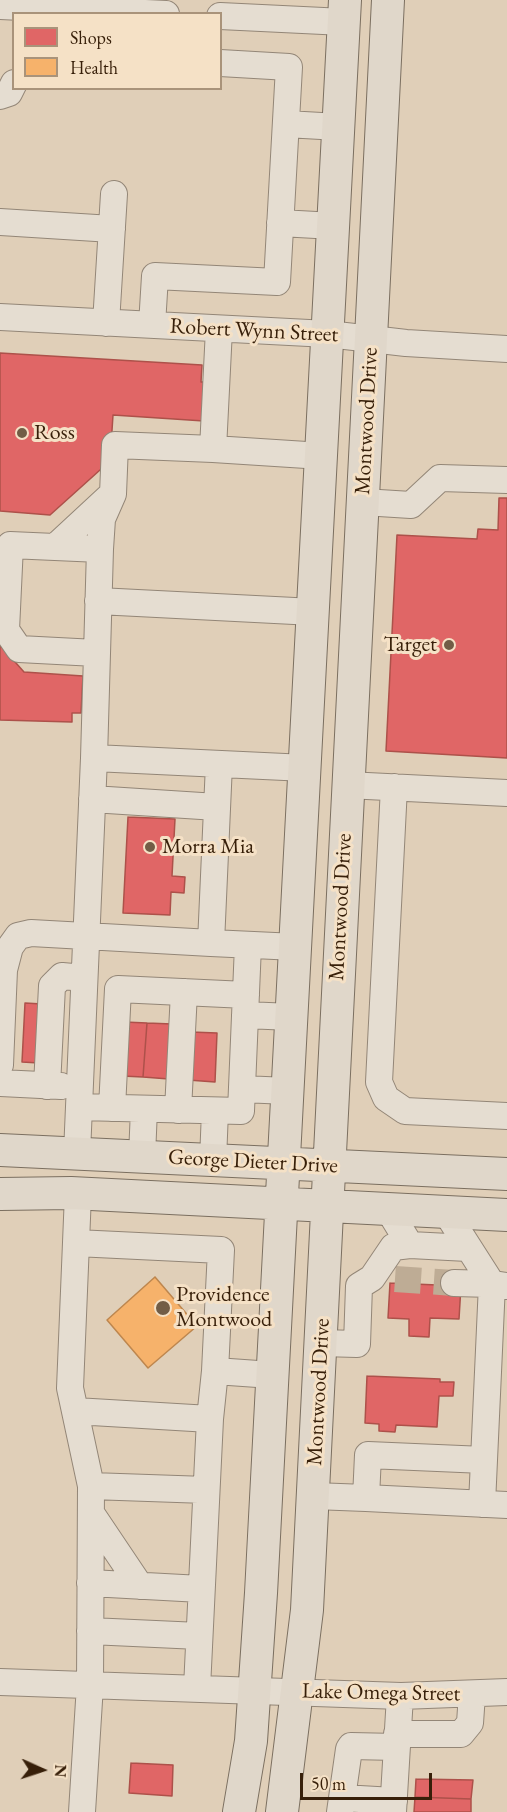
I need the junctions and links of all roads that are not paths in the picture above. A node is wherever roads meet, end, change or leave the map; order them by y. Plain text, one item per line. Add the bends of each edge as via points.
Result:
1 (388, 0) edge
2 (0, 6) edge
3 (151, 9) edge
4 (344, 11) edge
5 (88, 12) edge
6 (222, 16) edge
7 (222, 63) edge
8 (12, 87) edge
9 (0, 96) edge
10 (286, 124) junction
11 (339, 127) junction
12 (114, 194) dead end
13 (0, 222) edge
14 (280, 223) junction
15 (334, 226) junction
16 (112, 229) junction
17 (0, 317) edge
18 (106, 323) junction
19 (152, 325) junction
20 (219, 328) junction
21 (328, 334) junction
22 (372, 340) junction
23 (507, 349) edge
24 (213, 449) junction
25 (322, 456) junction
26 (507, 480) edge
27 (112, 494) junction
28 (363, 502) junction
29 (55, 547) junction
30 (100, 549) junction
31 (98, 600) junction
32 (314, 612) junction
33 (96, 653) junction
34 (94, 758) junction
35 (219, 764) junction
36 (306, 775) junction
37 (347, 785) junction
38 (394, 787) junction
39 (507, 793) edge
40 (92, 800) junction
41 (218, 807) junction
42 (9, 932) edge
43 (86, 936) junction
44 (212, 943) junction
45 (248, 945) junction
46 (296, 947) junction
47 (84, 978) junction
48 (184, 992) junction
49 (246, 1005) junction
50 (292, 1017) junction
51 (0, 1065) edge
52 (0, 1083) edge
53 (46, 1086) junction
54 (242, 1089) junction
55 (288, 1090) junction
56 (79, 1097) junction
57 (112, 1108) junction
58 (144, 1109) junction
59 (178, 1110) junction
60 (215, 1111) junction
61 (507, 1116) edge
62 (0, 1150) edge
63 (77, 1153) junction
64 (142, 1156) junction
65 (213, 1160) junction
66 (284, 1164) junction
67 (329, 1166) junction
68 (507, 1174) edge
69 (0, 1194) edge
70 (78, 1194) junction
71 (281, 1203) junction
72 (327, 1206) junction
73 (388, 1209) junction
74 (446, 1212) junction
75 (507, 1215) edge
76 (76, 1243) junction
77 (410, 1245) junction
78 (468, 1248) junction
79 (453, 1282) tunnel mouth
80 (376, 1284) junction
81 (500, 1285) edge
82 (323, 1294) junction
83 (321, 1343) junction
84 (215, 1371) junction
85 (272, 1376) junction
86 (75, 1411) junction
87 (210, 1419) junction
88 (484, 1460) junction
89 (91, 1486) junction
90 (206, 1490) junction
91 (314, 1496) junction
92 (366, 1498) junction
93 (482, 1503) junction
94 (507, 1505) edge
95 (91, 1513) junction
96 (90, 1583) junction
97 (140, 1586) junction
98 (201, 1589) junction
99 (90, 1631) junction
100 (199, 1636) junction
101 (0, 1682) edge
102 (90, 1685) junction
103 (197, 1688) junction
104 (255, 1690) junction
105 (298, 1691) junction
106 (507, 1692) edge
107 (472, 1694) junction
108 (400, 1696) junction
109 (397, 1740) junction
110 (341, 1805) edge
111 (393, 1807) edge
112 (82, 1812) edge
113 (239, 1812) edge
114 (282, 1812) edge

1 - 22 main road, Montwood Drive
2 - 5 street
3 - 5 street
4 - 6 street
4 - 11 main road, Montwood Drive
7 - 10 street via 289,67
8 - 9 street
10 - 11 street
10 - 14 street
11 - 15 main road, Montwood Drive
12 - 16 street
13 - 16 street
14 - 15 street
14 - 19 street via 277,282 155,276
15 - 21 main road, Montwood Drive
16 - 18 street
17 - 18 street, Robert Wynn Street
18 - 19 street, Robert Wynn Street
19 - 20 street, Robert Wynn Street
20 - 21 street, Robert Wynn Street
20 - 24 street
21 - 22 street, Robert Wynn Street
21 - 25 main road, Montwood Drive
22 - 23 street, Robert Wynn Street
22 - 28 main road, Montwood Drive
24 - 25 street
24 - 27 street via 115,445
25 - 32 main road, Montwood Drive
26 - 28 street via 440,478 411,505
27 - 29 street
27 - 30 street via 102,519
28 - 37 main road, Montwood Drive
29 - 30 street
29 - 33 street via 10,545 6,630 19,649
30 - 31 street
31 - 32 street
31 - 33 street
32 - 36 main road, Montwood Drive
33 - 34 street
34 - 35 street
34 - 40 street
35 - 36 street
35 - 41 street
36 - 37 main road
36 - 46 main road, Montwood Drive
37 - 38 street
37 - 67 main road, Montwood Drive
38 - 39 street
38 - 61 street via 379,1082 386,1098 405,1111
40 - 41 street
40 - 43 street
41 - 44 street
42 - 43 street
42 - 51 street
43 - 44 street
43 - 47 street
44 - 45 street
45 - 46 street
45 - 49 street
46 - 50 main road, Montwood Drive
47 - 53 street via 62,976 52,986
47 - 56 street
48 - 49 street
48 - 57 street via 118,989
48 - 59 street
49 - 50 street
49 - 54 street
50 - 55 main road, Montwood Drive
52 - 53 street
53 - 56 street
54 - 55 street
54 - 60 street via 241,1112
55 - 66 main road, Montwood Drive
56 - 57 street
56 - 63 street
57 - 58 street
58 - 59 street
58 - 64 street
59 - 60 street
60 - 65 street
62 - 63 main road, George Dieter Drive
63 - 64 main road, George Dieter Drive
64 - 65 main road, George Dieter Drive
65 - 66 main road, George Dieter Drive
66 - 67 main road, George Dieter Drive
66 - 71 main road, Montwood Drive
67 - 68 main road, George Dieter Drive
67 - 72 main road, Montwood Drive
69 - 70 main road, George Dieter Drive
70 - 71 main road, George Dieter Drive
70 - 76 street
71 - 72 main road, George Dieter Drive
71 - 85 main road, Montwood Drive
72 - 73 main road, George Dieter Drive
72 - 82 main road, Montwood Drive
73 - 74 main road, George Dieter Drive
73 - 77 street
74 - 75 main road, George Dieter Drive
74 - 78 street
76 - 84 street via 221,1250
76 - 86 street via 70,1388
77 - 78 street
77 - 80 street via 393,1247
78 - 81 street
79 - 81 street
80 - 82 street
80 - 83 street via 357,1344
81 - 88 street
82 - 83 main road, Montwood Drive
83 - 91 main road, Montwood Drive
84 - 85 street
84 - 87 street
85 - 104 main road, Montwood Drive
86 - 87 street
86 - 89 street
87 - 90 street
88 - 92 street via 368,1455
88 - 93 street
89 - 90 street
89 - 95 street
90 - 98 street
91 - 92 street
91 - 105 main road, Montwood Drive via 308,1610
92 - 93 street
93 - 94 street
95 - 96 street
95 - 97 street
96 - 97 street
96 - 99 street
97 - 98 street
98 - 100 street
99 - 100 street
99 - 102 street
100 - 103 street
101 - 102 street, Lake Omega Street
102 - 103 street, Lake Omega Street
102 - 112 street
103 - 104 street, Lake Omega Street
104 - 105 street, Lake Omega Street
104 - 113 main road, Montwood Drive
105 - 108 street, Lake Omega Street
105 - 114 main road, Montwood Drive
106 - 107 street, Lake Omega Street
107 - 108 street, Lake Omega Street
107 - 109 street via 470,1723 461,1734
108 - 109 street
109 - 110 street via 351,1746
109 - 111 street
110 - 111 street

